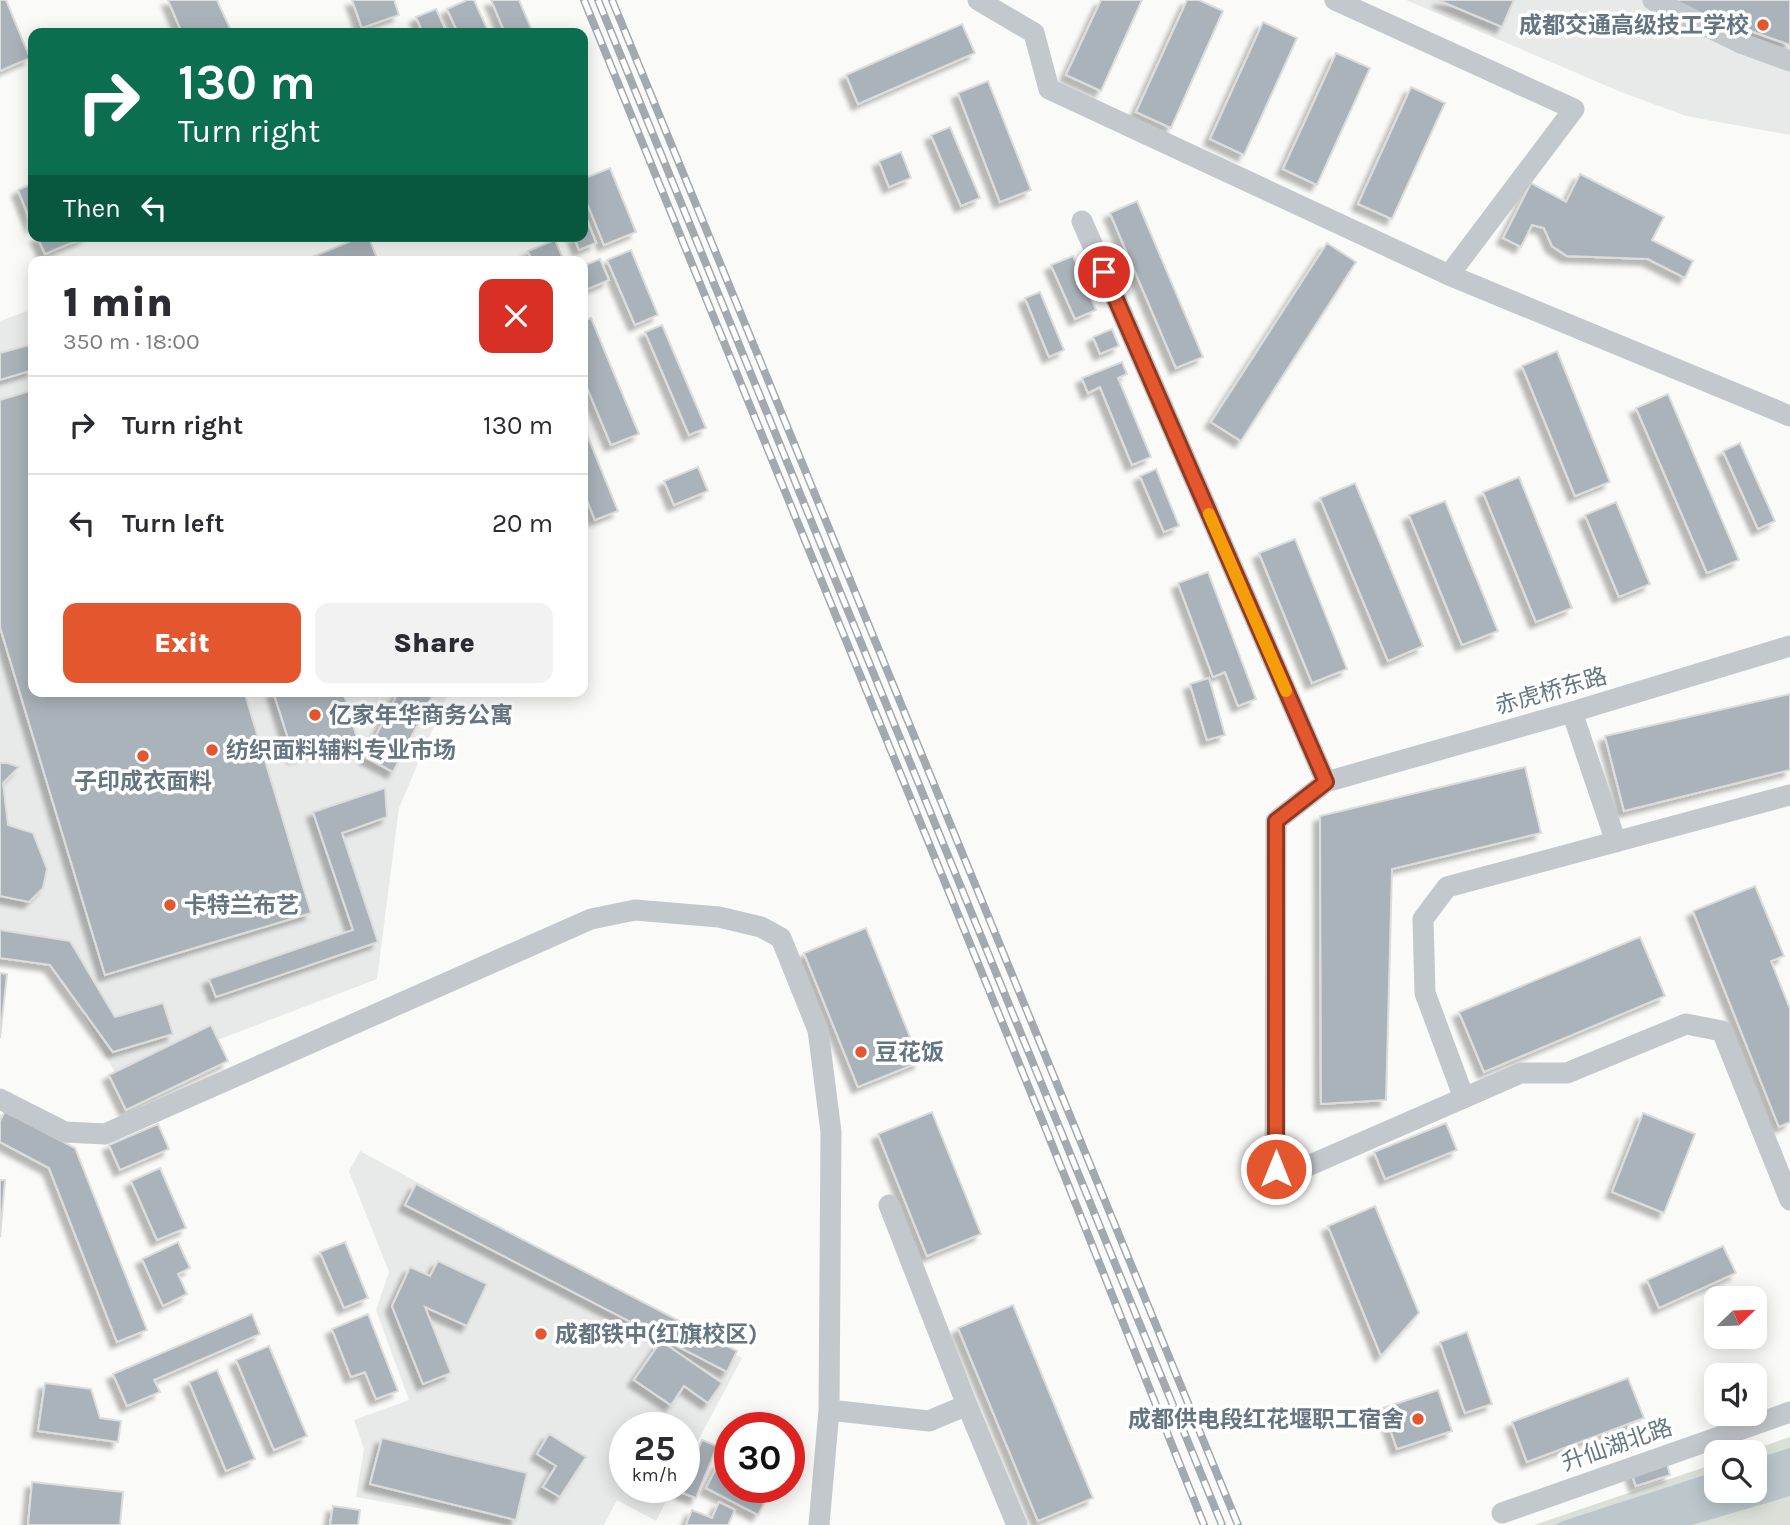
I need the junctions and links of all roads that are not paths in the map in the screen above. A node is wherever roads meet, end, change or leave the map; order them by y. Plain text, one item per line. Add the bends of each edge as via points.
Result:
1 (978, 0) edge
2 (1335, 0) edge
3 (1653, 0) edge
4 (1790, 61) edge
5 (1082, 221) dead end
6 (1449, 275) junction
7 (1790, 416) edge
8 (1790, 646) edge
9 (1572, 712) junction
10 (1326, 782) junction
11 (1790, 795) edge
12 (1616, 842) junction
13 (1464, 1098) junction
14 (0, 1099) edge
15 (1790, 1200) edge
16 (889, 1205) dead end
17 (967, 1405) junction
18 (829, 1410) junction
19 (1790, 1412) edge
20 (1502, 1513) dead end
21 (819, 1525) edge
22 (1017, 1525) edge

1 - 6 street via 1034,33 1049,89
2 - 6 street via 1574,109
3 - 4 street via 1743,44
5 - 10 street
6 - 7 street
8 - 9 street, 赤虎桥东路
9 - 10 street, 赤虎桥东路
9 - 12 street
10 - 13 street via 1276,821 1276,1169 1301,1169
11 - 12 street
12 - 13 street via 1447,887 1423,919 1425,993
13 - 15 street via 1521,1073 1567,1073 1686,1024 1722,1031
14 - 18 street via 65,1132 104,1134 591,919 635,910 719,917 761,927 780,938 818,1030 831,1132
16 - 17 street
17 - 18 street via 929,1421
17 - 22 street
18 - 21 street
19 - 20 street, 升仙湖北路

